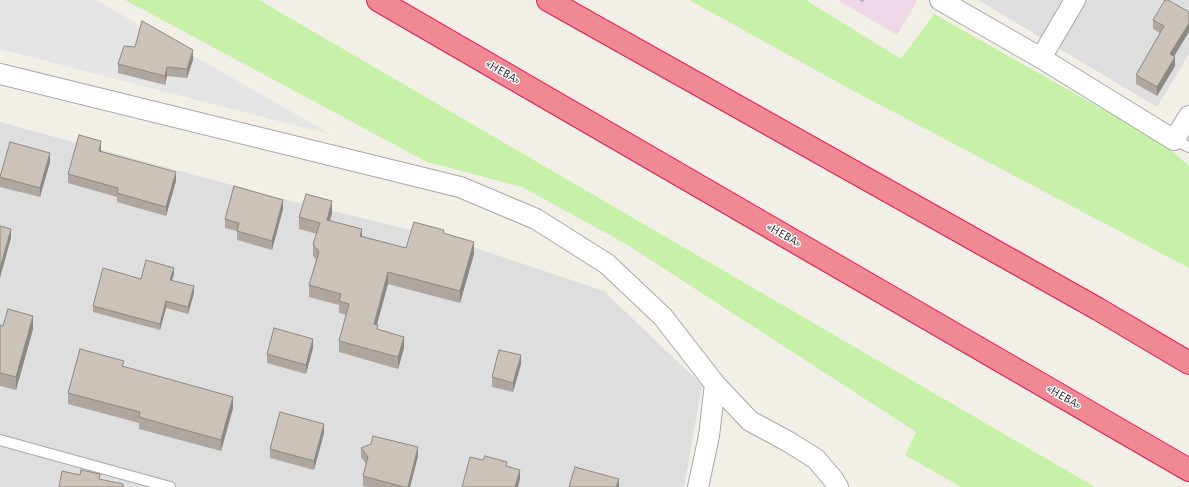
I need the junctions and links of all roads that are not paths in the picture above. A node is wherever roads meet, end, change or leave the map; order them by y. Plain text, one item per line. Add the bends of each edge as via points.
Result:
1 (378, 0) edge
2 (548, 0) edge
3 (940, 0) edge
4 (1075, 0) edge
5 (1041, 58) junction
6 (0, 74) edge
7 (1189, 116) edge
8 (1182, 144) edge
9 (1189, 363) edge
10 (715, 384) junction
11 (0, 440) edge
12 (1189, 470) edge
13 (170, 487) edge
14 (698, 487) edge
15 (838, 487) edge

1 - 12 highway, «НЕВА»
2 - 9 highway via 1098,308
3 - 5 street
4 - 5 street
5 - 8 street
6 - 10 street via 460,187 536,219 607,264 663,317
7 - 8 street
10 - 14 street via 710,436
10 - 15 street via 750,421 816,459
11 - 13 lane

